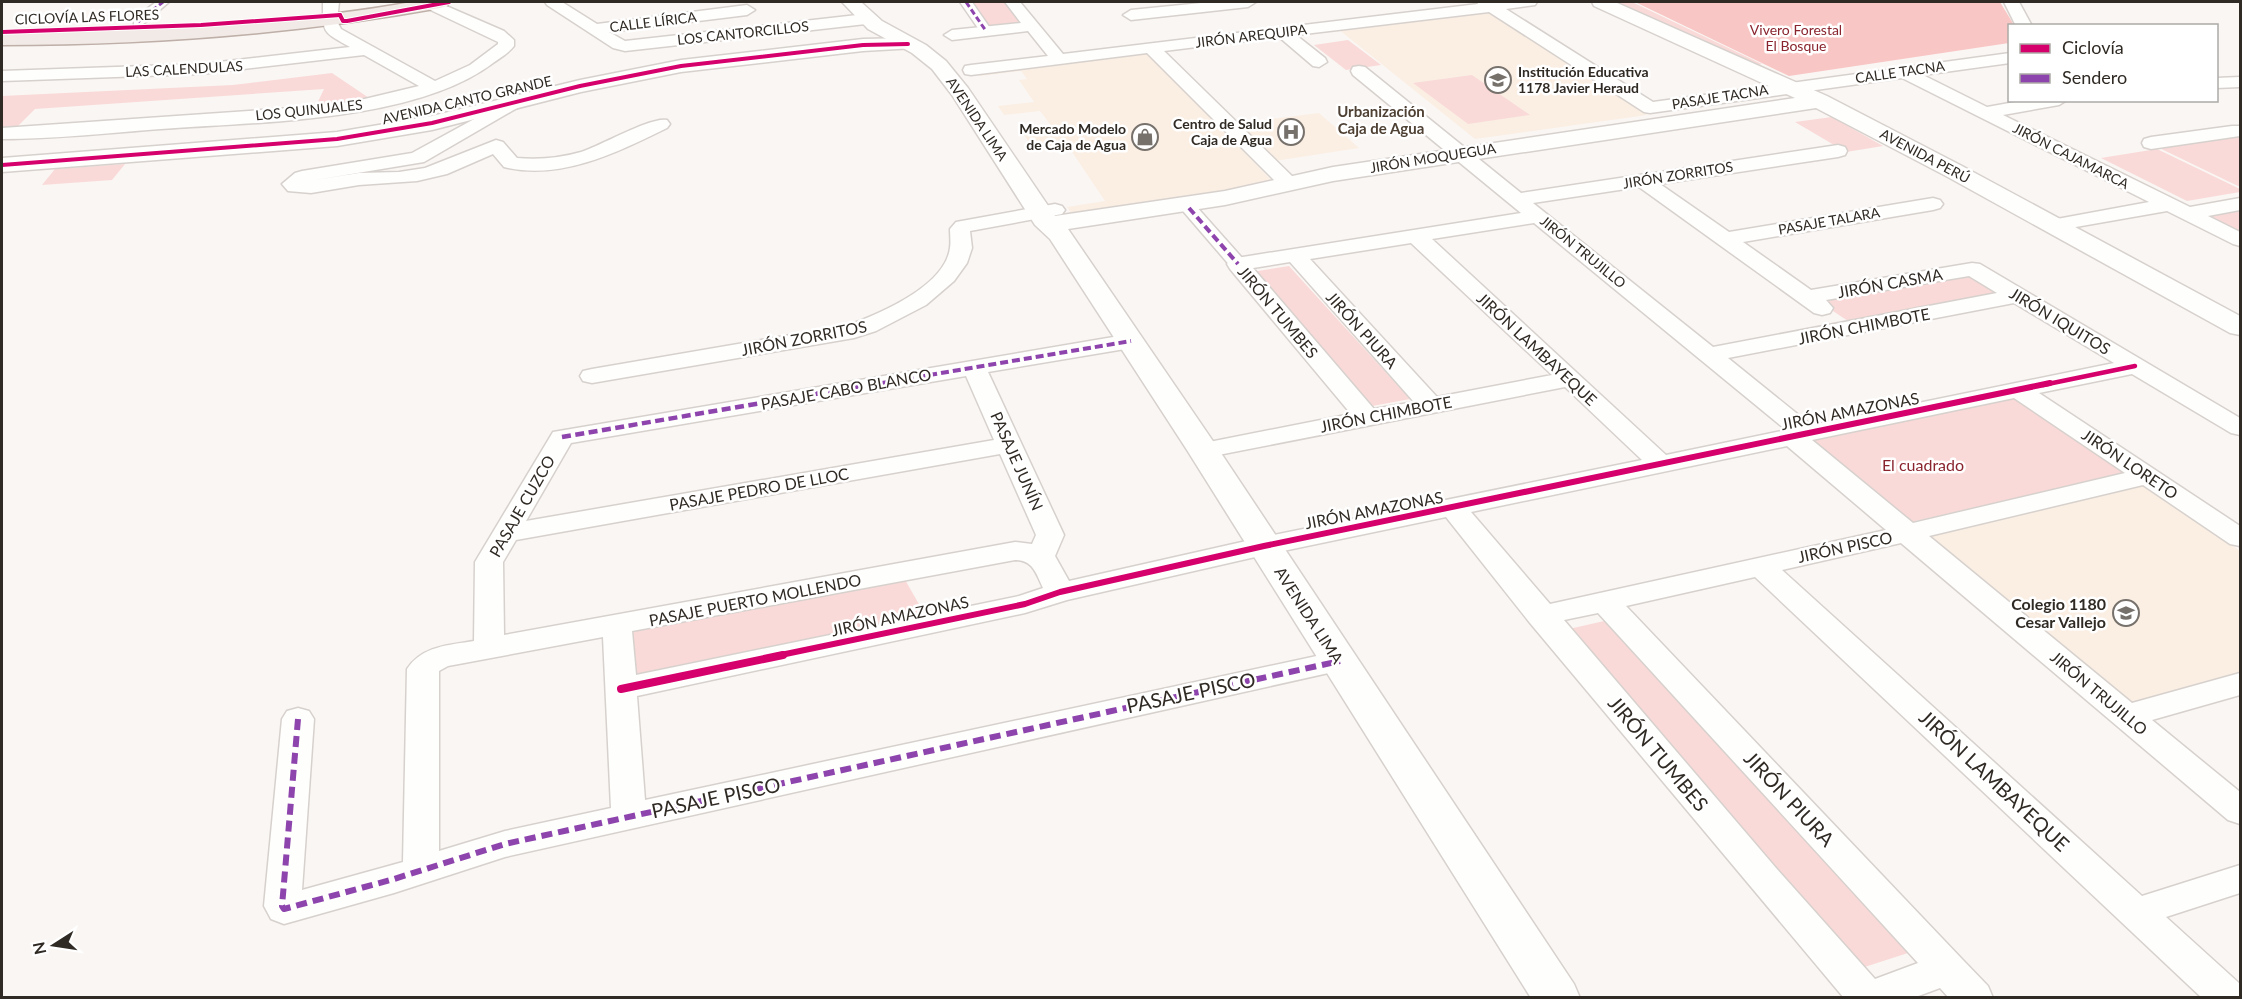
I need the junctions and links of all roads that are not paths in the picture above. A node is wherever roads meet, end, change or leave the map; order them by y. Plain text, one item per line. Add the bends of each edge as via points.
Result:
1 (163, 2) edge
2 (395, 2) edge
3 (431, 2) edge
4 (851, 2) edge
5 (966, 2) edge
6 (1012, 2) edge
7 (1118, 2) edge
8 (1248, 2) edge
9 (1530, 2) edge
10 (1601, 2) edge
11 (2012, 2) edge
12 (583, 4) dead end
13 (1487, 4) edge
14 (557, 5) edge
15 (744, 6) edge
16 (330, 11) edge
17 (1131, 15) junction
18 (138, 22) dead end
19 (883, 24) edge
20 (2023, 24) edge
21 (1032, 26) junction
22 (594, 29) junction
23 (2, 30) edge
24 (757, 30) junction
25 (986, 31) junction
26 (1282, 32) junction
27 (952, 35) dead end
28 (2, 39) edge
29 (863, 45) junction
30 (1157, 48) junction
31 (367, 50) junction
32 (2008, 58) edge
33 (1059, 59) junction
34 (1319, 62) dead end
35 (971, 70) dead end
36 (1359, 71) dead end
37 (1902, 72) junction
38 (2, 76) edge
39 (2241, 82) edge
40 (2218, 83) edge
41 (433, 87) junction
42 (1805, 94) junction
43 (519, 100) junction
44 (2048, 102) edge
45 (1985, 113) junction
46 (661, 124) dead end
47 (2241, 131) edge
48 (2, 134) edge
49 (2151, 143) dead end
50 (1456, 149) junction
51 (1838, 151) dead end
52 (2, 165) edge
53 (1642, 180) junction
54 (1289, 184) junction
55 (1518, 199) junction
56 (1933, 204) dead end
57 (2241, 204) edge
58 (2168, 205) junction
59 (1189, 208) dead end
60 (2188, 214) junction
61 (1539, 216) junction
62 (1053, 221) junction
63 (2053, 225) junction
64 (1415, 235) junction
65 (1725, 239) junction
66 (2241, 240) edge
67 (1295, 255) junction
68 (1238, 264) junction
69 (1972, 269) joint
70 (2018, 296) junction
71 (1807, 297) junction
72 (2241, 327) edge
73 (1852, 328) junction
74 (1131, 341) junction
75 (1709, 355) junction
76 (2135, 366) junction
77 (974, 367) junction
78 (592, 376) dead end
79 (1570, 379) junction
80 (2019, 391) junction
81 (1430, 405) junction
82 (1367, 417) junction
83 (2241, 428) edge
84 (1799, 435) junction
85 (562, 436) joint
86 (1010, 445) junction
87 (1203, 450) junction
88 (1660, 463) junction
89 (2148, 476) junction
90 (1453, 508) junction
91 (508, 532) junction
92 (1908, 533) junction
93 (2241, 538) edge
94 (1264, 546) junction
95 (1041, 555) junction
96 (1759, 565) junction
97 (1060, 592) junction
98 (1604, 601) junction
99 (1541, 616) junction
100 (617, 626) junction
101 (489, 649) junction
102 (1340, 661) junction
103 (2241, 684) edge
104 (621, 689) junction
105 (2127, 716) junction
106 (298, 719) dead end
107 (2241, 811) edge
108 (629, 817) junction
109 (421, 870) junction
110 (2241, 879) edge
111 (2136, 912) junction
112 (1948, 969) junction
113 (1866, 997) edge
114 (1557, 998) edge
115 (1974, 998) edge
116 (2229, 998) edge

1 - 18 street
2 - 16 main road
3 - 16 main road
3 - 41 street, LOS QUINUALES via 506,40 499,53
4 - 19 main road, AVENIDA LIMA
5 - 25 street
6 - 21 street
7 - 17 street
8 - 17 street
9 - 13 street, JIRÓN AREQUIPA
10 - 42 main road, AVENIDA PERÚ
11 - 20 street
12 - 14 street
13 - 26 street, JIRÓN AREQUIPA
13 - 42 street, PASAJE TACNA via 1650,108
14 - 22 street
15 - 22 street, CALLE LÍRICA
15 - 24 street
16 - 23 main road via 195,24
16 - 28 main road via 214,32
16 - 31 street via 329,26
17 - 30 street
19 - 24 street, LOS CANTORCILLOS
19 - 29 main road, AVENIDA CANTO GRANDE
19 - 29 main road via 880,35
19 - 62 main road, AVENIDA LIMA via 928,45 955,66
21 - 25 street
21 - 33 street
22 - 24 street, LOS CANTORCILLOS via 619,45
25 - 27 street
26 - 30 street, JIRÓN AREQUIPA
26 - 34 street
29 - 43 main road, AVENIDA CANTO GRANDE via 681,66
30 - 33 street, JIRÓN AREQUIPA
30 - 54 street
31 - 38 street, LAS CALENDULAS via 201,69
31 - 41 street
32 - 37 street, CALLE TACNA
33 - 35 street, JIRÓN AREQUIPA
36 - 50 street, JIRÓN TRUJILLO
37 - 42 street, CALLE TACNA
37 - 45 street, JIRÓN CAJAMARCA
39 - 40 street
41 - 48 street, LOS QUINUALES via 325,111
42 - 50 main road, JIRÓN MOQUEGUA
42 - 63 main road, AVENIDA PERÚ
43 - 46 street via 417,158 324,172 302,177 292,184 309,188 431,173 496,146 511,164 577,161
43 - 52 main road, AVENIDA CANTO GRANDE via 423,125 337,139
44 - 45 street
45 - 58 street, JIRÓN CAJAMARCA
47 - 49 street
50 - 54 main road, JIRÓN MOQUEGUA
50 - 55 street, JIRÓN TRUJILLO
51 - 53 street, JIRÓN ZORRITOS
53 - 55 street, JIRÓN ZORRITOS
53 - 65 street
54 - 62 main road, JIRÓN MOQUEGUA via 1206,201
55 - 61 street, JIRÓN TRUJILLO
56 - 65 street, PASAJE TALARA
57 - 60 street
58 - 60 street, JIRÓN CAJAMARCA
58 - 63 street
59 - 68 street, JIRÓN TUMBES
60 - 66 street, JIRÓN CAJAMARCA
61 - 64 street
61 - 75 street, JIRÓN TRUJILLO
62 - 74 main road, AVENIDA LIMA
62 - 78 street, JIRÓN ZORRITOS via 963,226 961,249 952,269 928,295 868,327
63 - 72 main road, AVENIDA PERÚ
64 - 67 street
64 - 79 street, JIRÓN LAMBAYEQUE
65 - 71 street
67 - 68 street
67 - 81 street, JIRÓN PIURA
68 - 82 street, JIRÓN TUMBES
69 - 70 street, JIRÓN IQUITOS
69 - 71 street, JIRÓN CASMA
70 - 73 street, JIRÓN CHIMBOTE
70 - 76 street, JIRÓN IQUITOS
71 - 73 street
73 - 75 street, JIRÓN CHIMBOTE
74 - 77 street, PASAJE CABO BLANCO
74 - 87 main road, AVENIDA LIMA
75 - 84 street, JIRÓN TRUJILLO
76 - 80 street, JIRÓN AMAZONAS
76 - 83 street, JIRÓN IQUITOS
77 - 85 street, PASAJE CABO BLANCO
77 - 86 street, PASAJE JUNÍN
79 - 81 street, JIRÓN CHIMBOTE
79 - 88 street, JIRÓN LAMBAYEQUE
80 - 84 street, JIRÓN AMAZONAS
80 - 89 street, JIRÓN LORETO
81 - 82 street, JIRÓN CHIMBOTE
82 - 87 street, JIRÓN CHIMBOTE
84 - 88 street, JIRÓN AMAZONAS
84 - 92 street, JIRÓN TRUJILLO
85 - 91 street, PASAJE CUZCO
86 - 91 street, PASAJE PEDRO DE LLOC
86 - 95 street, PASAJE JUNÍN via 1050,535
87 - 94 main road, AVENIDA LIMA
88 - 90 street, JIRÓN AMAZONAS
89 - 92 street, JIRÓN PISCO
89 - 93 street, JIRÓN LORETO
90 - 94 street, JIRÓN AMAZONAS
90 - 99 street, JIRÓN TUMBES
91 - 101 street, PASAJE CUZCO via 489,562
92 - 96 street, JIRÓN PISCO
92 - 105 street, JIRÓN TRUJILLO
94 - 97 street, JIRÓN AMAZONAS
94 - 102 main road, AVENIDA LIMA
95 - 97 street
95 - 100 street, PASAJE PUERTO MOLLENDO via 1015,551
96 - 98 street, JIRÓN PISCO
96 - 111 street, JIRÓN LAMBAYEQUE
97 - 104 street, JIRÓN AMAZONAS via 1025,604
98 - 99 street, JIRÓN PISCO
98 - 112 street, JIRÓN PIURA
99 - 113 street, JIRÓN TUMBES
100 - 101 street, PASAJE PUERTO MOLLENDO
100 - 104 street
101 - 109 street, PASAJE PUERTO MOLLENDO via 429,662 423,669
102 - 108 street, PASAJE PISCO
102 - 114 main road, AVENIDA LIMA
103 - 105 street
104 - 108 street
105 - 107 street, JIRÓN TRUJILLO
106 - 109 street, PASAJE PISCO via 284,909
108 - 109 street, PASAJE PISCO via 505,844
110 - 111 street
111 - 116 street, JIRÓN LAMBAYEQUE
112 - 113 street
112 - 115 street, JIRÓN PIURA

